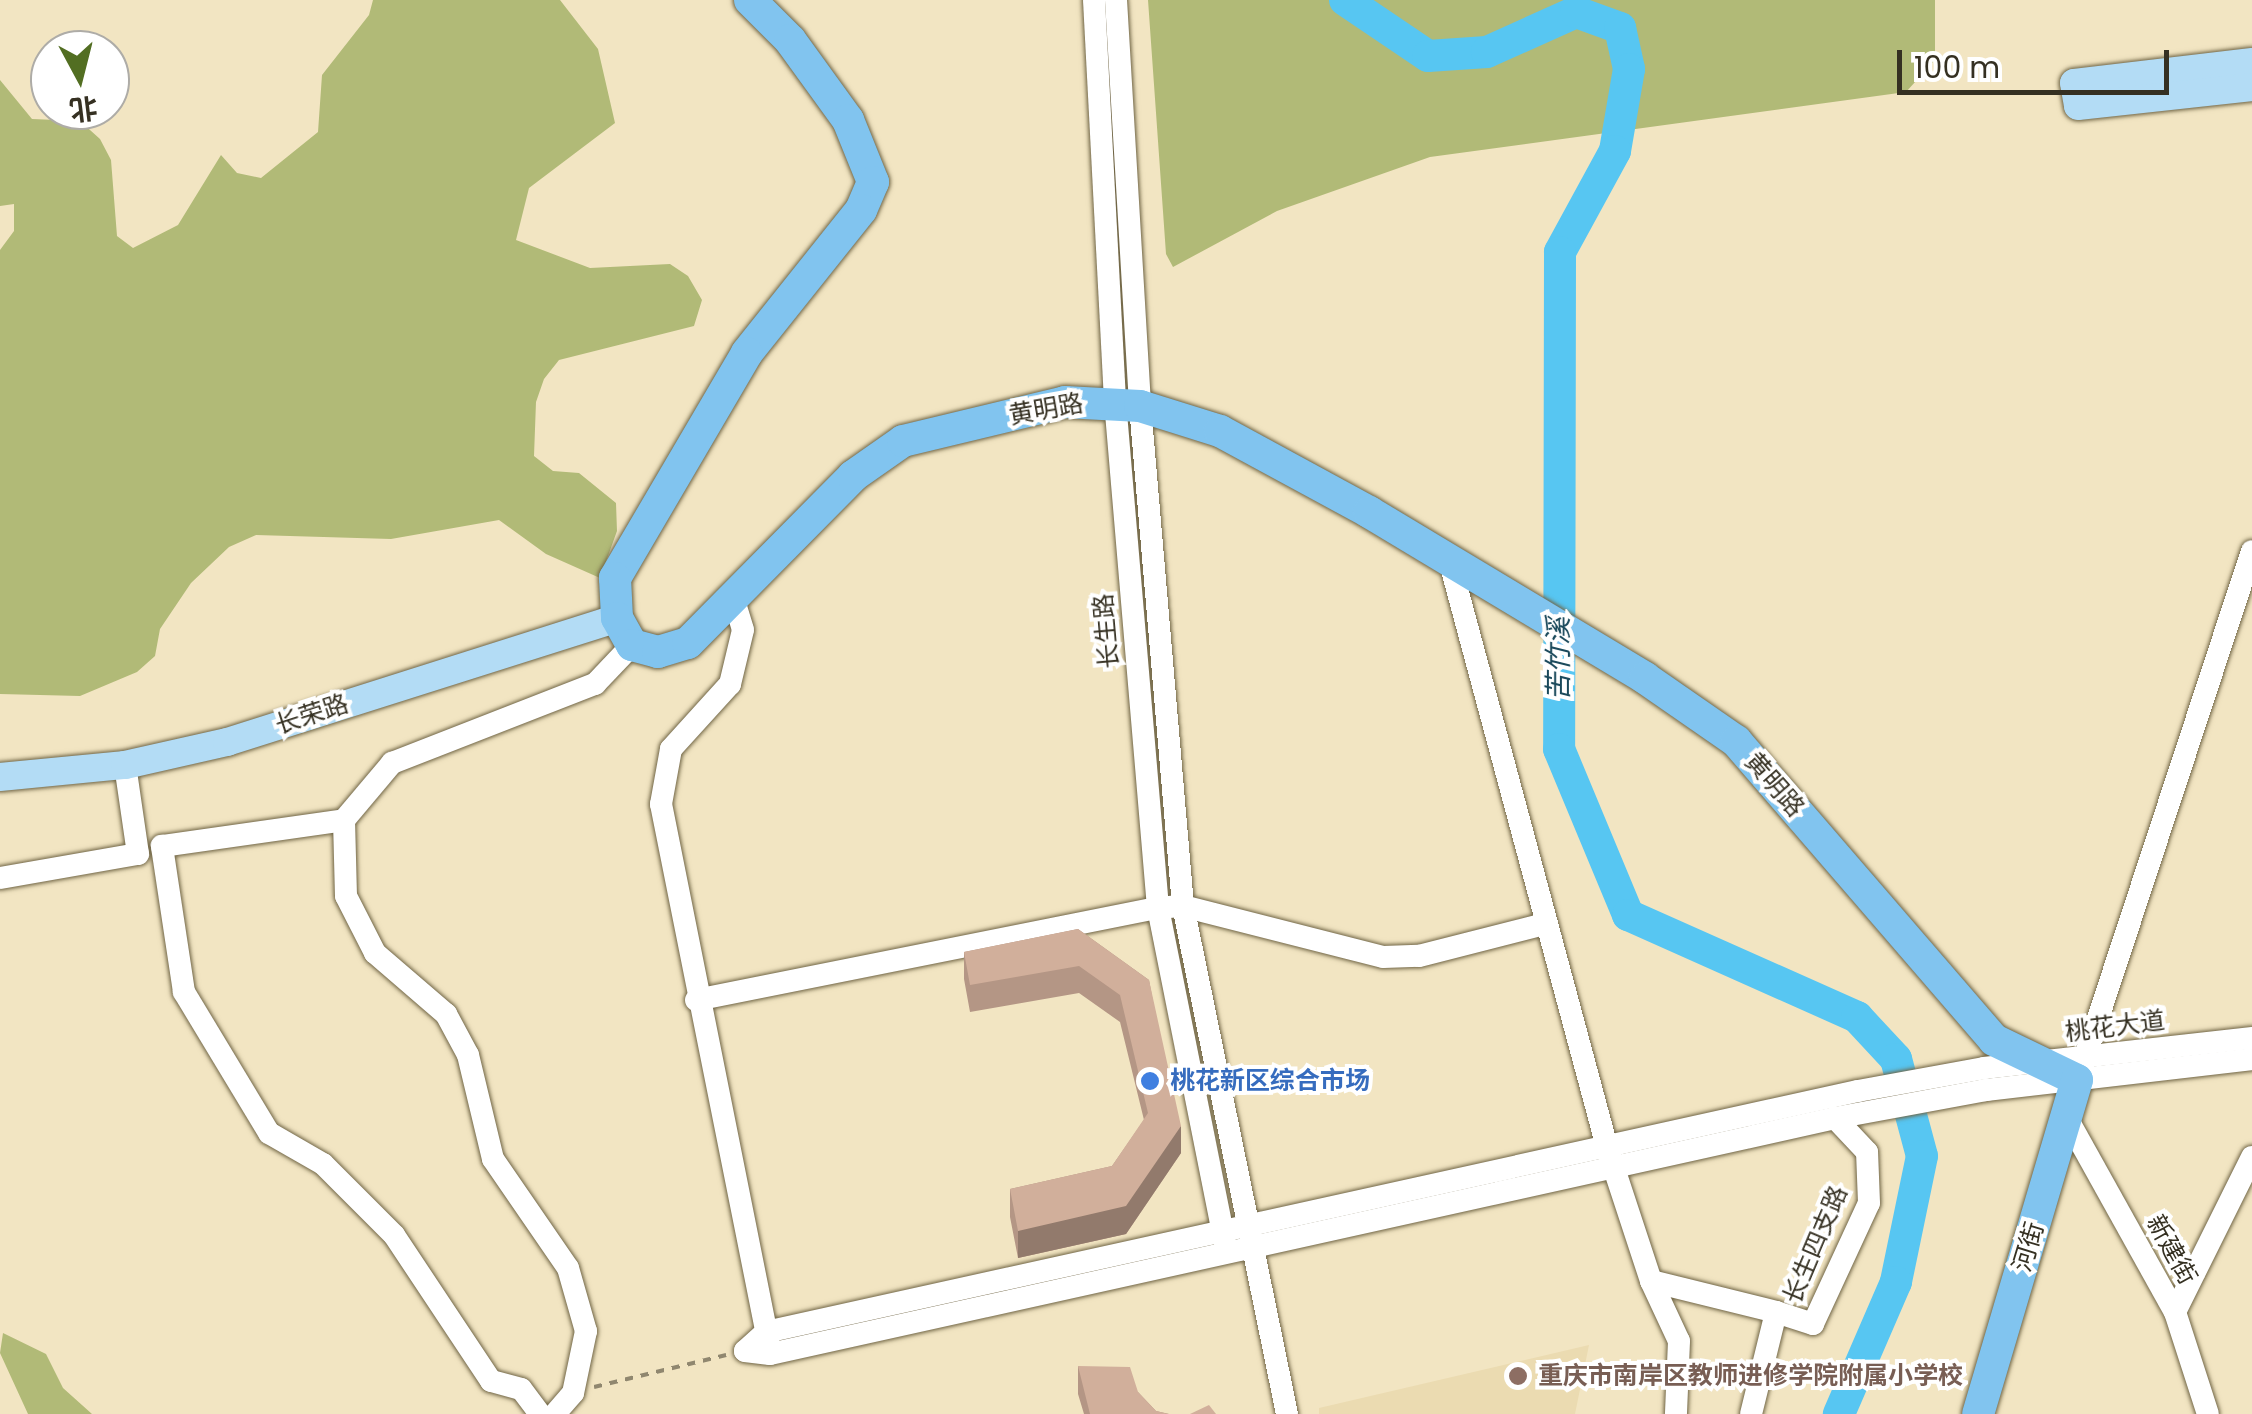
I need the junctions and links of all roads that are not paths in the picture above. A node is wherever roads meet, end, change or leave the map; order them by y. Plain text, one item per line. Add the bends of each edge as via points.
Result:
1 (750, 0) edge
2 (1094, 0) edge
3 (1116, 0) edge
4 (2252, 62) edge
5 (2252, 87) edge
6 (1128, 403) junction
7 (1458, 564) junction
8 (2250, 564) edge
9 (733, 598) junction
10 (621, 621) junction
11 (0, 759) edge
12 (125, 766) junction
13 (0, 778) edge
14 (344, 820) junction
15 (0, 878) edge
16 (1183, 906) junction
17 (1158, 908) junction
18 (1545, 924) junction
19 (696, 1000) junction
20 (2252, 1038) edge
21 (2252, 1059) edge
22 (2034, 1064) junction
23 (2081, 1069) junction
24 (1985, 1079) junction
25 (1835, 1118) junction
26 (2068, 1120) junction
27 (1610, 1156) junction
28 (2252, 1157) edge
29 (1236, 1236) junction
30 (1651, 1280) junction
31 (1776, 1312) junction
32 (2175, 1312) junction
33 (768, 1343) junction
34 (745, 1350) road end
35 (540, 1414) edge
36 (555, 1414) edge
37 (1287, 1414) edge
38 (1676, 1414) edge
39 (1751, 1414) edge
40 (1978, 1414) edge
41 (2208, 1414) edge

1 - 10 highway via 790,40 848,120 872,182 860,210 747,353 615,578
2 - 6 street, 长生路
3 - 6 street, 长生路
4 - 5 main road via 2076,94
6 - 7 highway, 黄明路 via 1220,431
6 - 9 highway, 黄明路 via 1066,402 902,441 853,476
6 - 16 street, 长生路
6 - 17 street, 长生路
7 - 18 street
7 - 22 highway, 黄明路 via 1736,741 1994,1040
8 - 23 street
9 - 10 highway, 黄明路 via 688,643 658,652
9 - 19 street via 743,630 730,684 671,750 661,804
10 - 11 main road, 长荣路 via 122,748
10 - 12 main road, 长荣路 via 227,742
10 - 14 street via 594,684 392,764
12 - 13 main road, 长荣路
12 - 15 street via 138,854
14 - 35 street via 162,846 184,992 268,1133 323,1164 394,1234 492,1381 521,1389
14 - 36 street via 346,896 375,953 446,1014 468,1055 492,1158 568,1268 586,1331 574,1392
16 - 17 street
16 - 18 street via 1382,957 1419,956
16 - 29 street, 长生路
17 - 19 street
17 - 29 street, 长生路
18 - 27 street
19 - 33 street
20 - 23 street, 桃花大道
21 - 23 street, 桃花大道
22 - 23 highway, 黄明路
22 - 24 street, 桃花大道
23 - 24 street, 桃花大道
23 - 26 highway, 河街
24 - 25 street
24 - 27 street via 1858,1091
25 - 27 street
25 - 31 street, 长生四支路 via 1867,1152 1868,1202 1813,1324
26 - 32 street, 新建街
26 - 40 highway, 河街
27 - 29 street
27 - 30 street
28 - 32 street
29 - 33 street
29 - 37 street
30 - 31 street
30 - 38 street via 1679,1341
31 - 39 street, 长生四支路
32 - 41 street, 新建街
33 - 34 street

